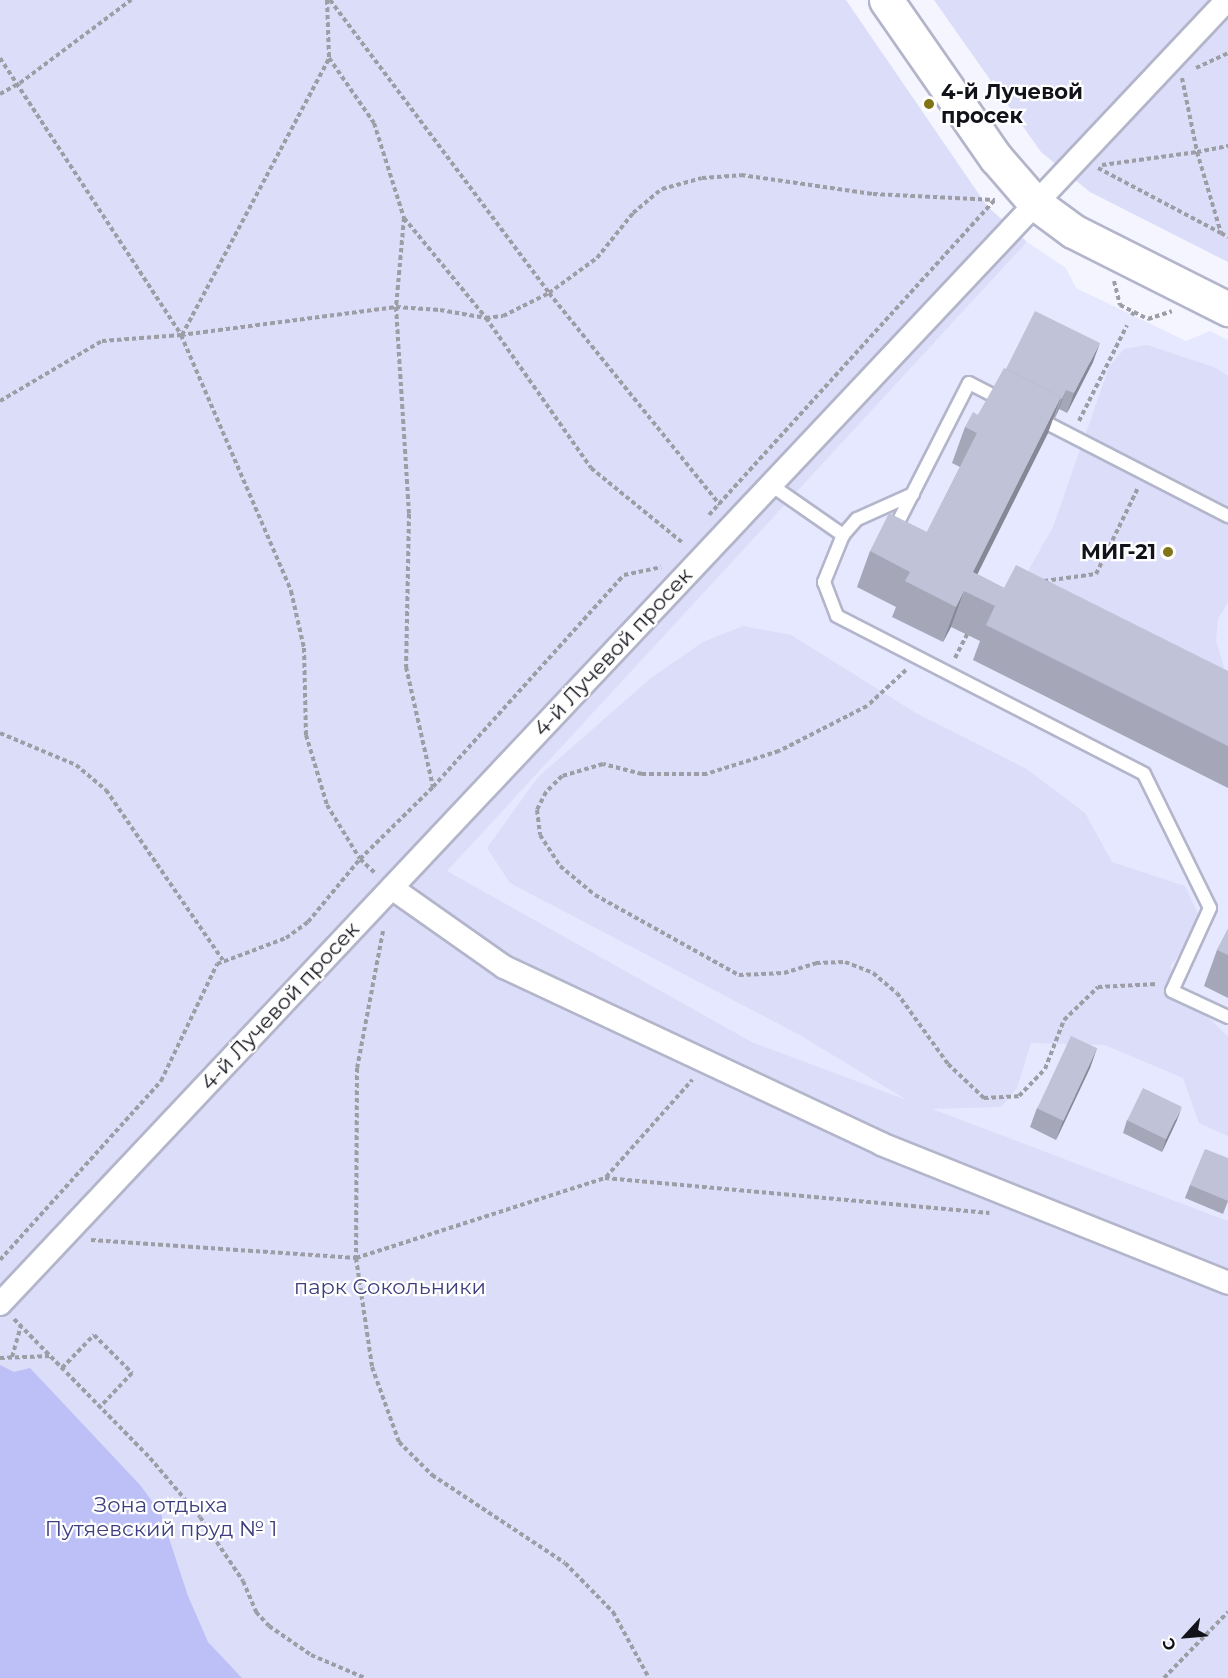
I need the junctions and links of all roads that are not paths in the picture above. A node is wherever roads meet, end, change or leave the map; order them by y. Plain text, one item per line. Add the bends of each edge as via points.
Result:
1 (886, 0) edge
2 (1227, 0) edge
3 (1035, 203) junction
4 (1228, 309) edge
5 (771, 484) junction
6 (913, 494) junction
7 (1228, 516) edge
8 (843, 535) junction
9 (890, 538) edge
10 (392, 888) junction
11 (1228, 1017) edge
12 (1228, 1283) edge
13 (4, 1309) edge

1 - 3 street via 996,158
2 - 3 street, 4-й Лучевой просек
3 - 4 street via 1073,231
3 - 5 street, 4-й Лучевой просек
5 - 8 lane
5 - 10 street, 4-й Лучевой просек
6 - 7 lane via 969,383
6 - 8 lane via 857,519
6 - 9 lane
8 - 11 lane via 824,582 837,616 1144,774 1210,908 1172,991
10 - 12 street via 504,967 707,1063 881,1144
10 - 13 street, 4-й Лучевой просек via 62,1238

